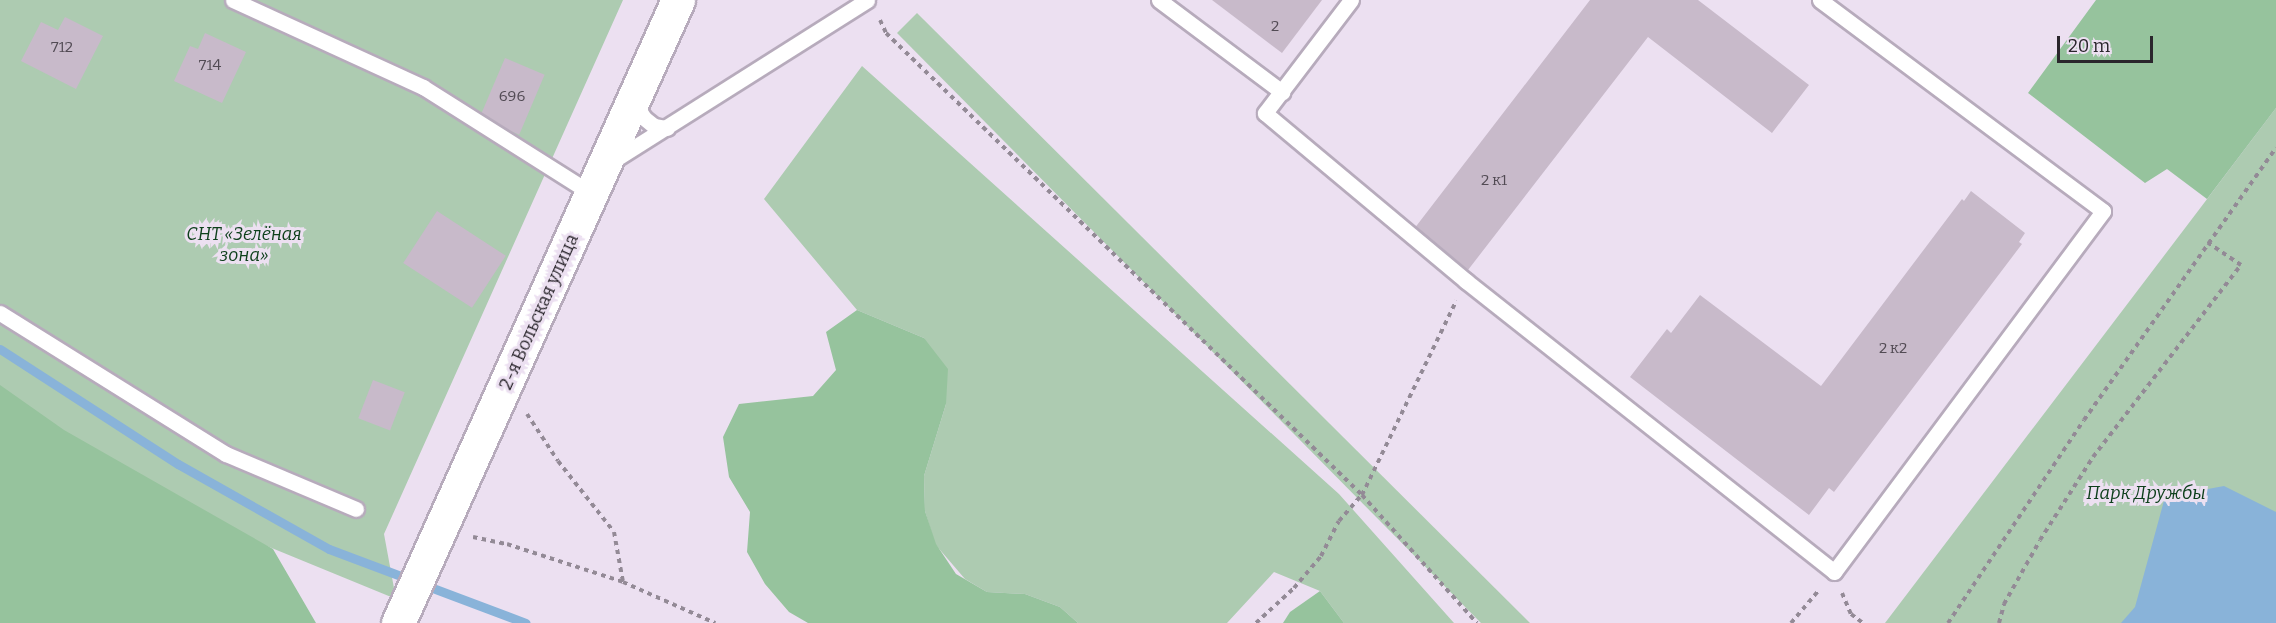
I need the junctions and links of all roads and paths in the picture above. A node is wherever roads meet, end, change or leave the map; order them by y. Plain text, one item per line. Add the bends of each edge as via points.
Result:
1 (233, 0) edge
2 (678, 0) edge
3 (867, 0) edge
4 (1159, 0) edge
5 (1351, 0) edge
6 (1820, 0) edge
7 (879, 16) dead end
8 (1282, 92) junction
9 (633, 101) junction
10 (667, 128) junction
11 (2276, 148) edge
12 (598, 180) junction
13 (2208, 243) junction
14 (1466, 281) junction
15 (0, 313) edge
16 (526, 412) dead end
17 (1362, 495) junction
18 (356, 509) dead end
19 (463, 536) dead end
20 (1834, 572) junction
21 (623, 582) junction
22 (398, 623) edge
23 (715, 623) edge
24 (1256, 623) edge
25 (1477, 623) edge
26 (1791, 623) edge
27 (1863, 623) edge
28 (1948, 623) edge
29 (1999, 623) edge

1 - 12 lane via 423,87
2 - 9 main road, 2-я Вольская улица
3 - 10 lane
4 - 8 lane
5 - 8 lane
6 - 20 lane via 2103,211
7 - 17 path via 886,33
8 - 14 lane via 1265,113
9 - 10 lane via 654,126
9 - 12 main road, 2-я Вольская улица
10 - 12 lane
11 - 13 path
12 - 22 main road, 2-я Вольская улица
13 - 28 path
13 - 29 path via 2241,265 2093,458 2040,540 2004,604
14 - 17 path
14 - 20 lane
15 - 18 lane via 226,454
16 - 21 path via 558,461 614,532
17 - 24 path via 1340,521 1321,556
17 - 25 path
19 - 21 path via 507,544
20 - 26 path
20 - 27 path via 1851,614
21 - 23 path

